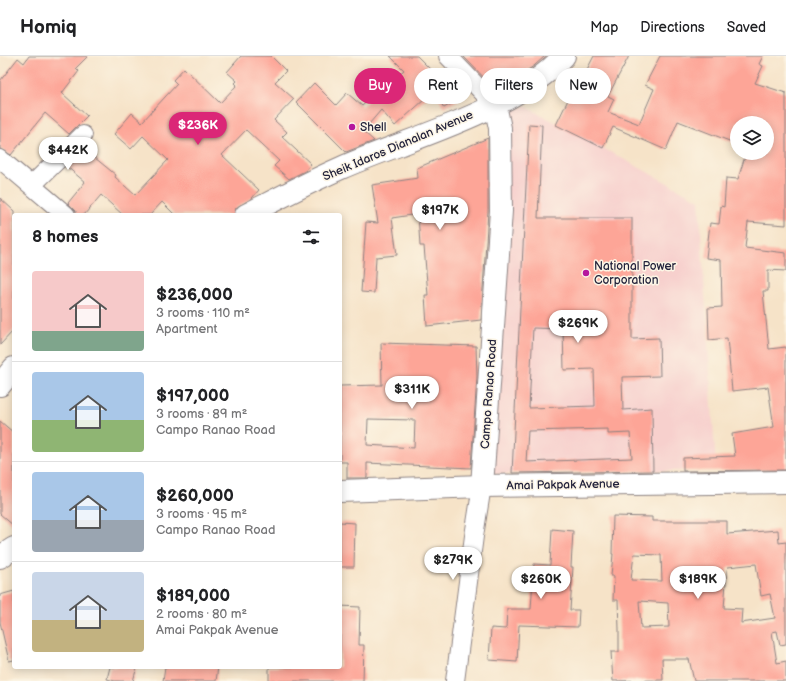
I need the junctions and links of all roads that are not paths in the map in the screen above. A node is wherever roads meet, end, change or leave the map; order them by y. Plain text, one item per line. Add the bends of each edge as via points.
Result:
1 (448, 56) edge
2 (564, 56) edge
3 (495, 105) junction
4 (83, 135) dead end
5 (0, 159) edge
6 (32, 185) junction
7 (64, 213) edge
8 (250, 213) edge
9 (12, 370) edge
10 (0, 385) edge
11 (786, 482) edge
12 (482, 486) junction
13 (342, 491) edge
14 (12, 549) edge
15 (0, 557) edge
16 (455, 681) edge

1 - 3 street
2 - 3 main road, Sheik Idaros Dianalan Avenue via 525,88
3 - 8 main road, Sheik Idaros Dianalan Avenue via 341,168
3 - 12 main road, Campo Ranao Road via 500,128 501,211
4 - 6 street
5 - 6 street
6 - 7 street
9 - 10 main road
11 - 12 main road, Amai Pakpak Avenue
12 - 13 main road, Amai Pakpak Avenue
12 - 16 street, Campo Ranao Road
14 - 15 main road

